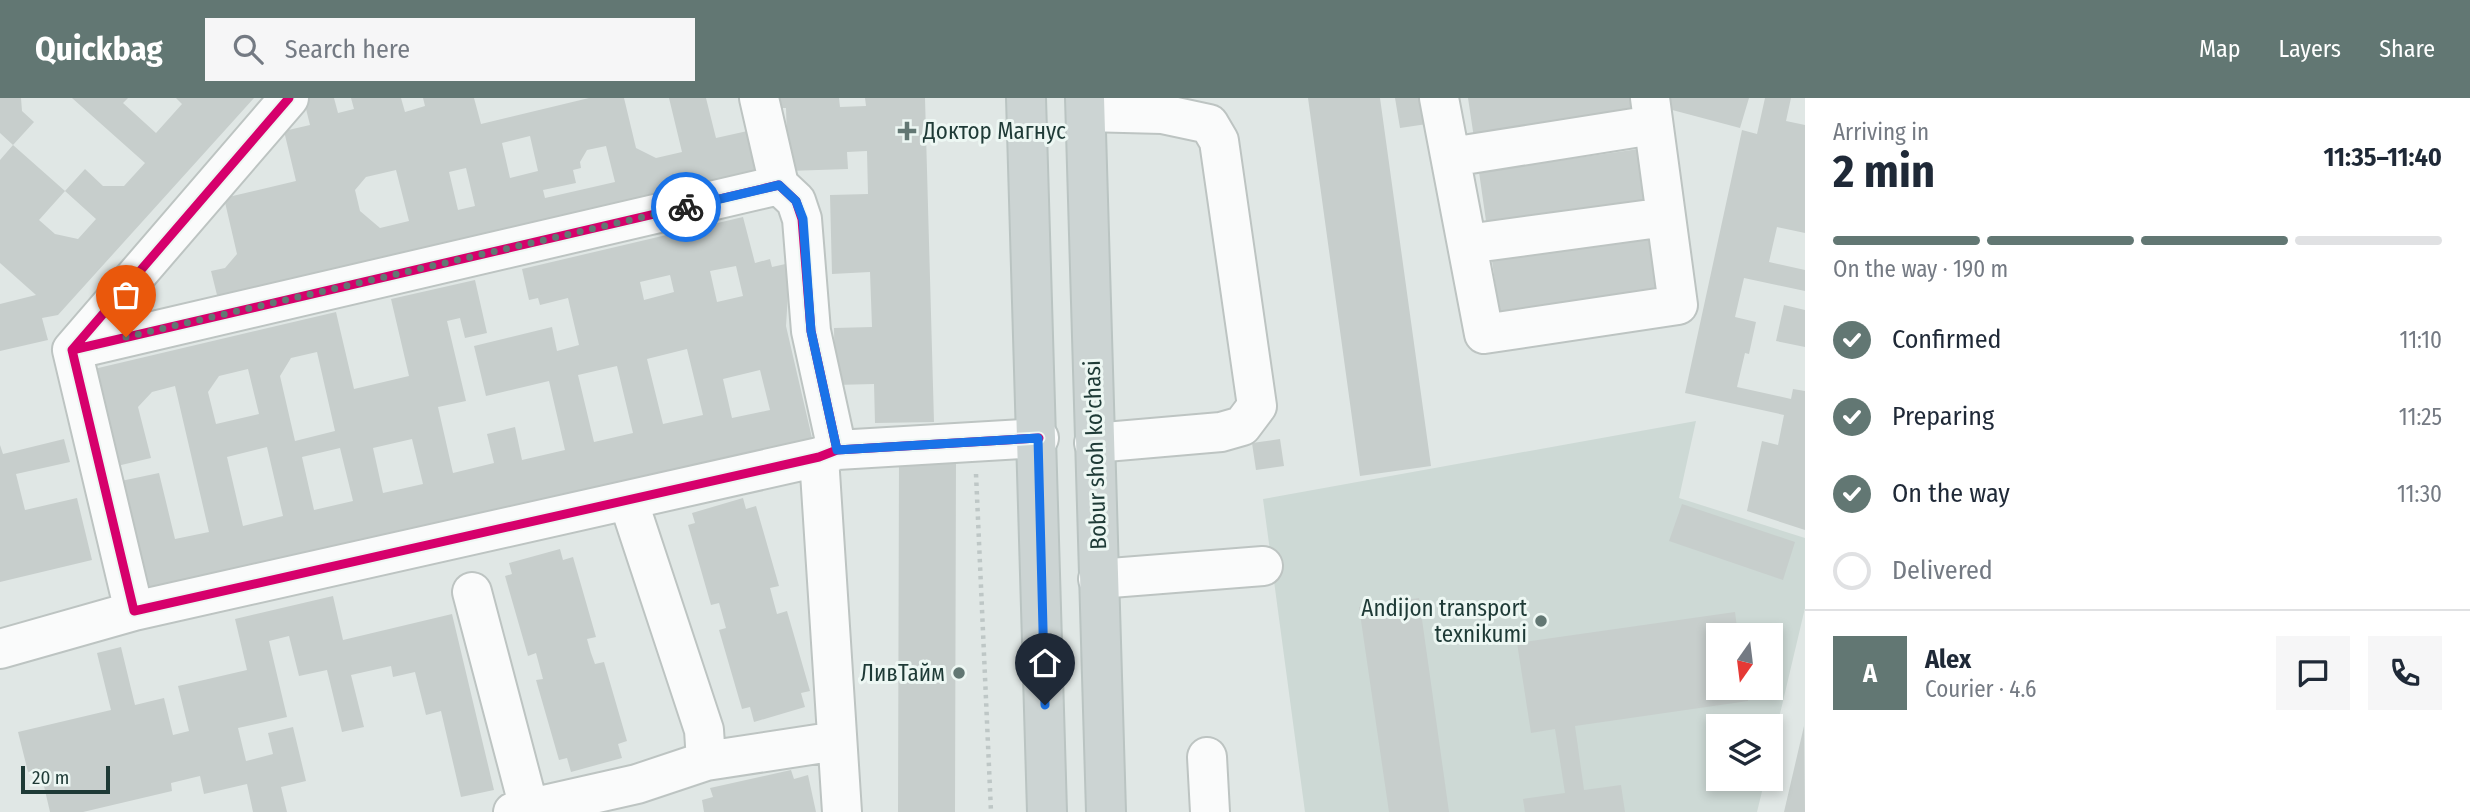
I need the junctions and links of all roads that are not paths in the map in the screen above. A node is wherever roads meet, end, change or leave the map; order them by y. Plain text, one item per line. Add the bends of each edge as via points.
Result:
1 (289, 98) edge
2 (759, 98) edge
3 (1026, 98) edge
4 (1439, 98) edge
5 (1085, 105) edge
6 (1162, 106) edge
7 (1651, 112) edge
8 (1451, 157) junction
9 (779, 185) junction
10 (1666, 217) junction
11 (1467, 244) junction
12 (72, 350) junction
13 (1038, 438) junction
14 (1094, 443) junction
15 (828, 454) junction
16 (628, 500) junction
17 (1263, 566) dead end
18 (1098, 579) junction
19 (472, 592) dead end
20 (134, 611) junction
21 (0, 649) edge
22 (837, 741) junction
23 (1207, 757) dead end
24 (706, 761) junction
25 (521, 810) edge
26 (842, 812) edge
27 (1047, 812) edge
28 (1106, 812) edge
29 (1210, 812) edge

1 - 12 street
2 - 9 street
3 - 13 main road
4 - 8 street
5 - 6 street
5 - 14 main road, Bobur shoh ko'chasi
6 - 14 street via 1209,124 1219,142 1256,406 1242,426 1221,432
7 - 8 street
7 - 10 street
8 - 11 street
9 - 12 street
9 - 15 street via 796,201 803,219 811,331
10 - 11 street
10 - 11 street via 1678,305 1484,334
12 - 20 street
13 - 15 street
13 - 27 main road
14 - 18 main road, Bobur shoh ko'chasi
15 - 16 street
15 - 22 street
16 - 20 street
16 - 24 street via 704,730
17 - 18 street
18 - 28 main road, Bobur shoh ko'chasi
19 - 25 street
20 - 21 street
22 - 24 street
22 - 26 street
23 - 29 street
24 - 25 street via 637,784

